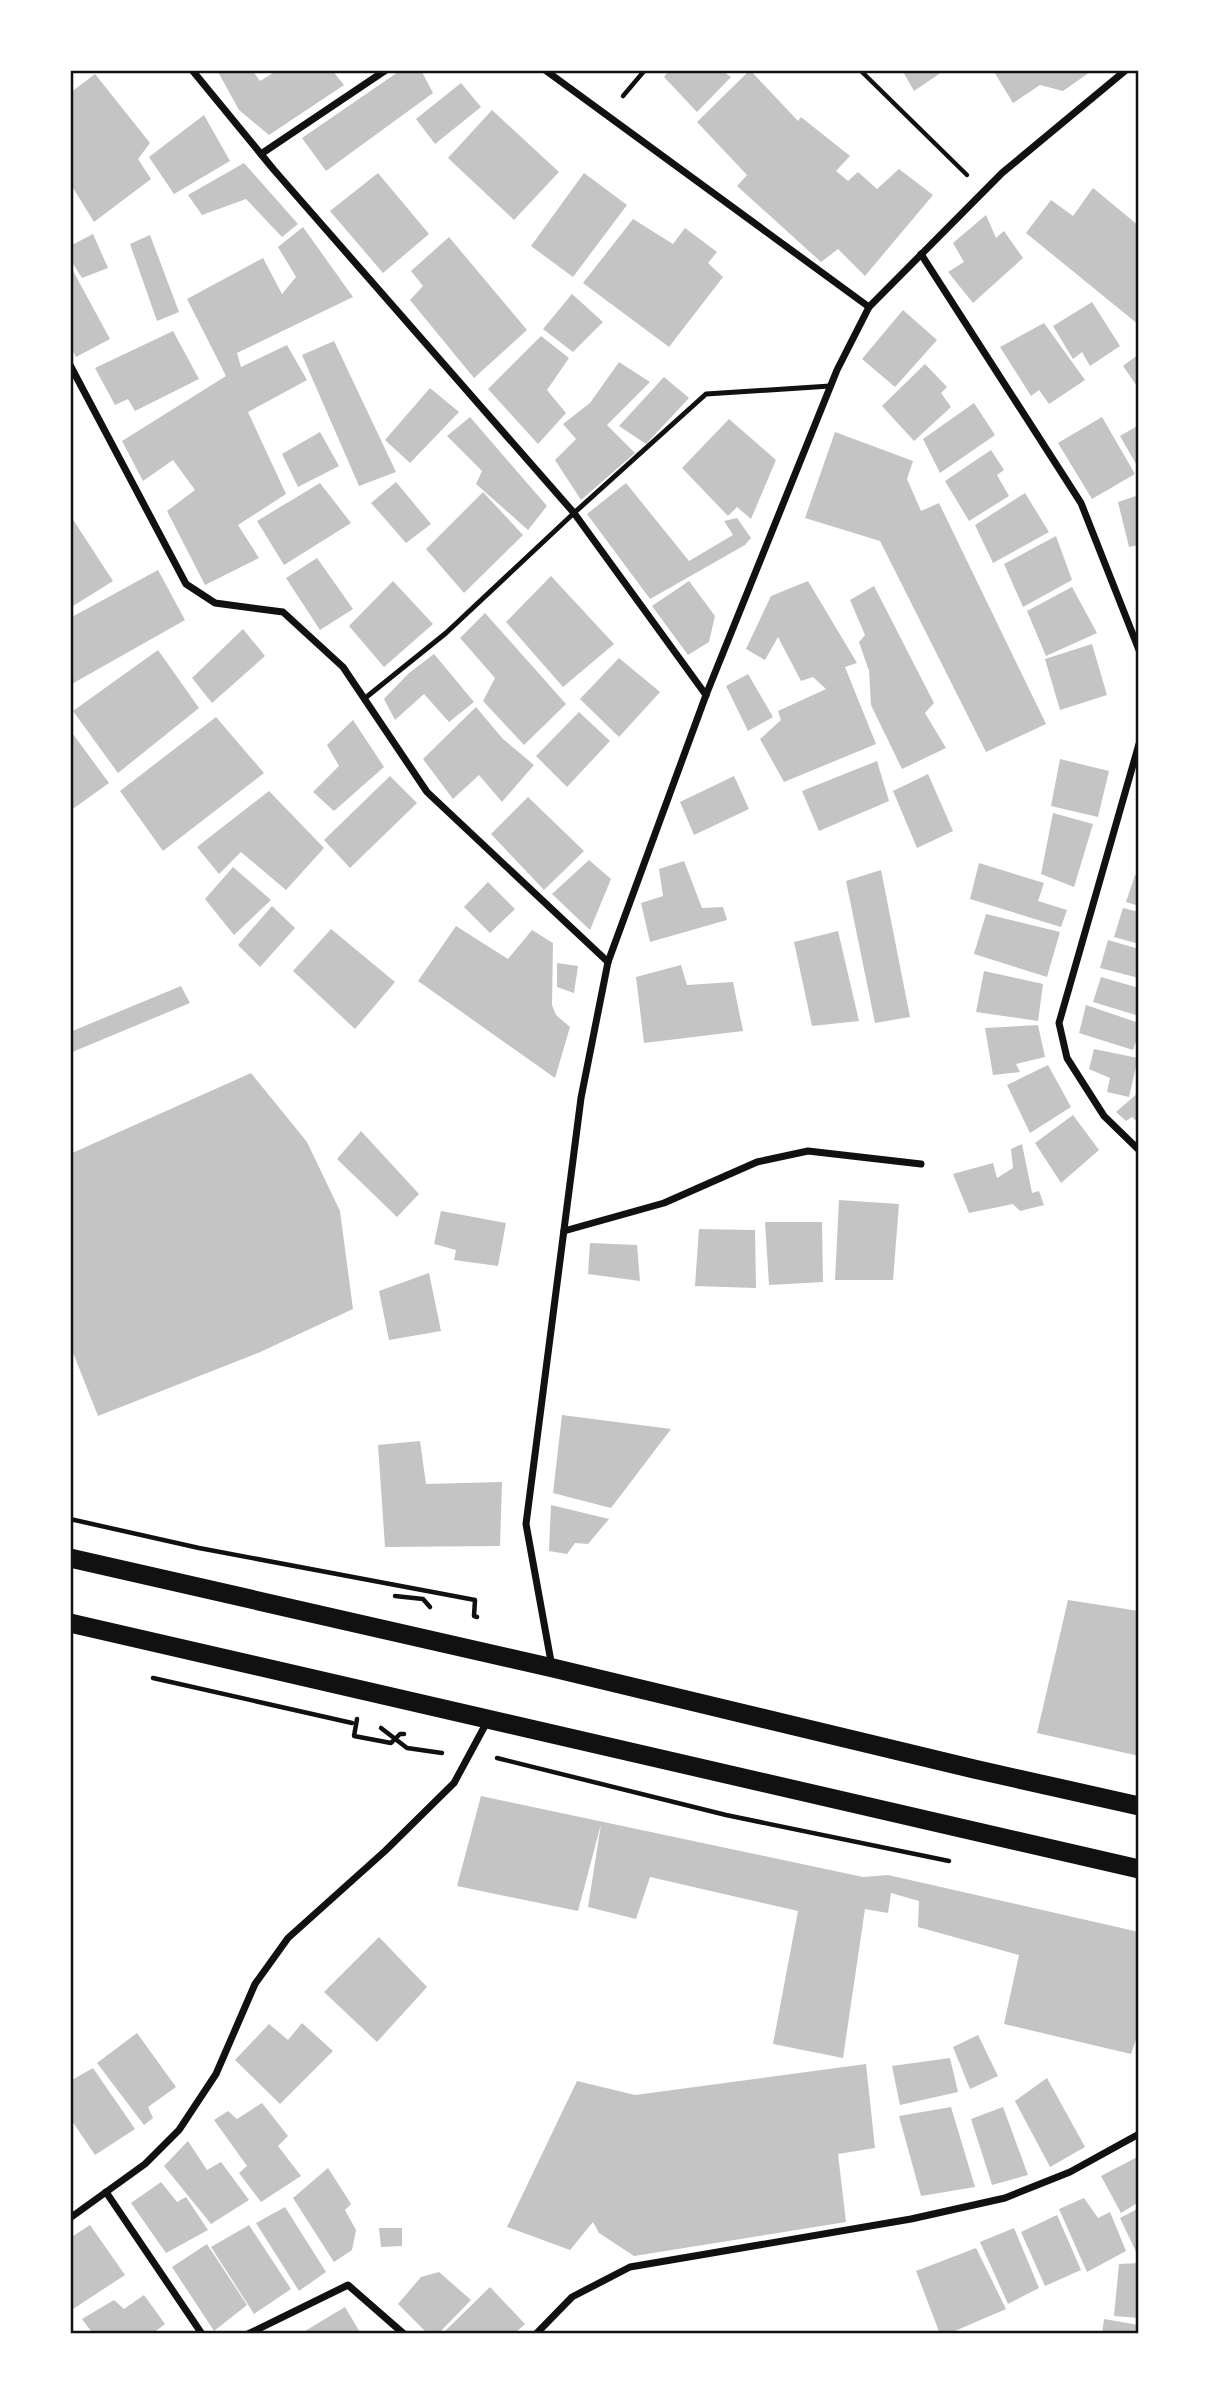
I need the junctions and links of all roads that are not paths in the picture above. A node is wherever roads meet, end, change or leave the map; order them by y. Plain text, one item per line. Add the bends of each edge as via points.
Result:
1 (192, 70) edge
2 (386, 70) edge
3 (545, 70) edge
4 (1126, 70) edge
5 (261, 154) junction
6 (921, 254) junction
7 (869, 307) junction
8 (70, 365) edge
9 (830, 386) junction
10 (573, 513) junction
11 (1139, 650) edge
12 (706, 695) junction
13 (363, 699) junction
14 (1139, 744) edge
15 (608, 962) junction
16 (1139, 1150) edge
17 (921, 1164) dead end
18 (564, 1231) junction
19 (70, 1558) edge
20 (70, 1623) edge
21 (552, 1668) junction
22 (489, 1720) junction
23 (1139, 1806) edge
24 (1139, 1869) edge
25 (1139, 2134) edge
26 (107, 2192) junction
27 (70, 2218) edge
28 (202, 2334) edge
29 (248, 2334) edge
30 (404, 2334) edge
31 (536, 2334) edge

1 - 5 street
2 - 5 street
3 - 7 street
4 - 6 street via 1002,173
5 - 10 street
6 - 7 street
6 - 11 street via 1081,503
7 - 9 street
8 - 13 street via 186,584 215,603 284,612 343,667
9 - 10 lane via 706,394
9 - 12 street
10 - 12 street
10 - 13 lane via 446,633
12 - 15 street
13 - 15 street via 427,792
14 - 16 street via 1059,1023 1074,1070 1104,1116
15 - 18 street via 581,1098
17 - 18 street via 808,1151 757,1162 664,1203
18 - 21 street via 526,1524
19 - 21 highway
20 - 22 highway
21 - 23 highway
22 - 24 highway
22 - 26 street via 454,1783 288,1938 255,1984 216,2074 178,2130 145,2164
25 - 31 street via 1070,2172 1005,2198 911,2219 630,2267 572,2297
26 - 27 street
26 - 28 street
29 - 30 street via 348,2285

